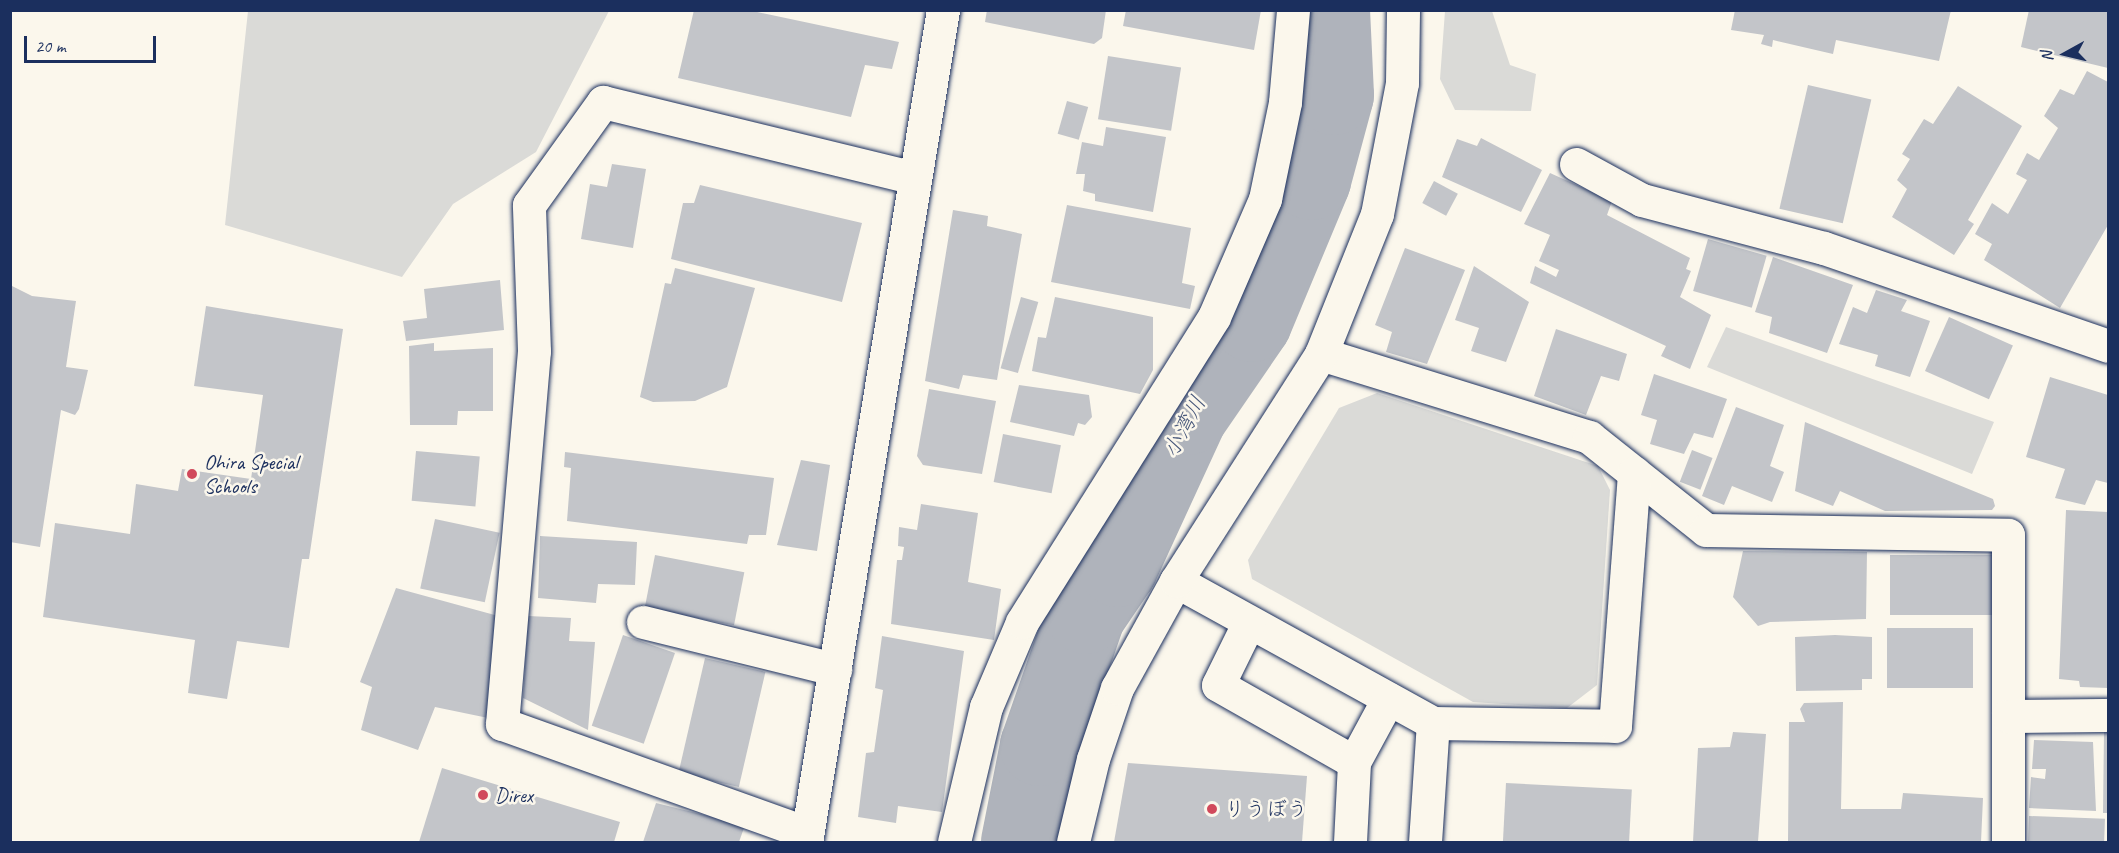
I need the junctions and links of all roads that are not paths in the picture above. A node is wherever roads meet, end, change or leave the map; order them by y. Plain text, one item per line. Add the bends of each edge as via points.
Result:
1 (943, 10) edge
2 (1293, 10) edge
3 (1402, 10) edge
4 (1576, 164) dead end
5 (914, 178) junction
6 (2109, 346) edge
7 (1321, 354) junction
8 (1634, 473) junction
9 (1176, 581) junction
10 (643, 622) dead end
11 (1249, 622) junction
12 (835, 669) junction
13 (1388, 699) junction
14 (2109, 715) edge
15 (2008, 716) junction
16 (1432, 723) junction
17 (1354, 762) junction
18 (806, 838) edge
19 (954, 843) edge
20 (1073, 843) edge
21 (1350, 843) edge
22 (1425, 843) edge
23 (2008, 843) edge

1 - 5 street
2 - 19 street via 1285,102 1265,199 1214,317 1022,622 986,707
3 - 7 street via 1402,83 1377,214
4 - 6 street via 1642,200 1824,248
5 - 12 street
5 - 18 street via 603,102 529,205 534,351 502,724
7 - 8 street via 1589,437
7 - 9 street
8 - 15 street via 1706,530 2007,535
8 - 16 street via 1615,726
9 - 11 street
9 - 20 street via 1117,687 1093,759
10 - 12 street
11 - 13 street
11 - 17 street via 1218,685
12 - 18 street
13 - 16 street
13 - 17 street
14 - 15 street
15 - 23 street
16 - 22 street
17 - 21 street

